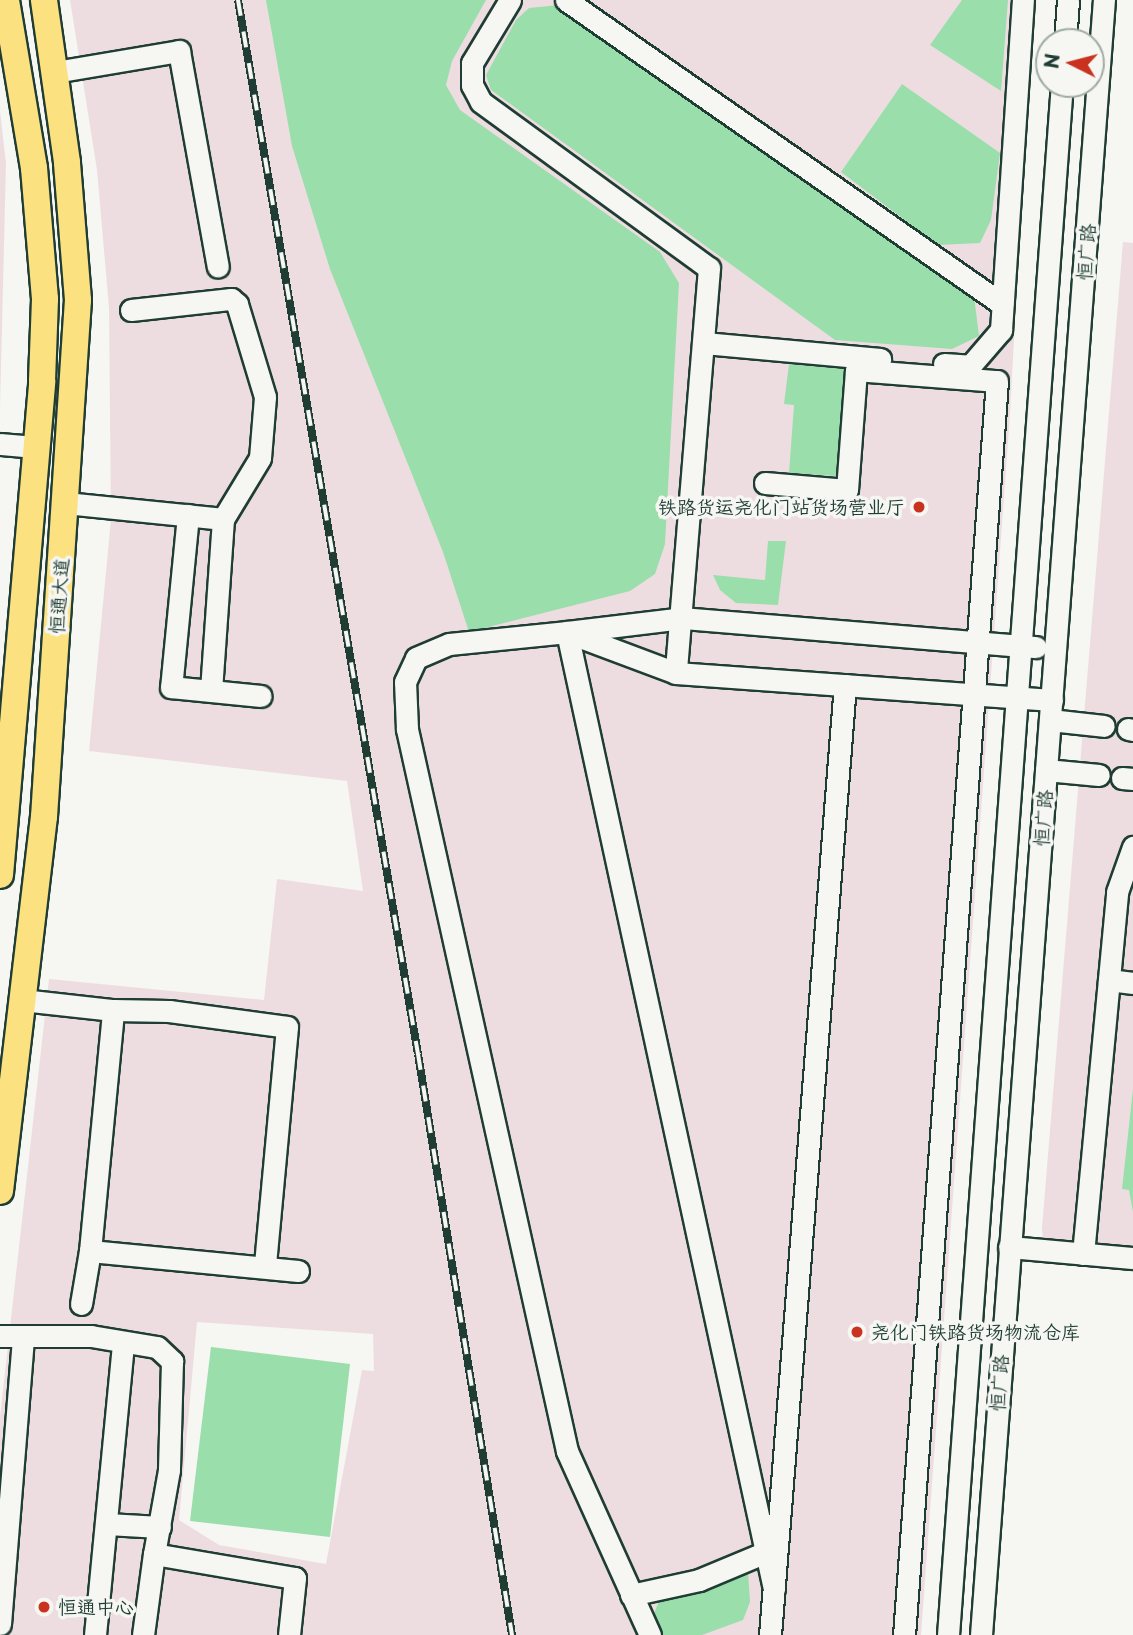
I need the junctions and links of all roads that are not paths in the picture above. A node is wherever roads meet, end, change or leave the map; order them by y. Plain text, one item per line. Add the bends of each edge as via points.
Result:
1 (6, 0) edge
2 (44, 0) edge
3 (510, 0) edge
4 (566, 0) edge
5 (1023, 0) edge
6 (1068, 0) edge
7 (1104, 0) edge
8 (1066, 28) edge
9 (55, 72) junction
10 (1061, 98) edge
11 (218, 267) dead end
12 (1002, 304) junction
13 (131, 310) dead end
14 (704, 343) junction
15 (0, 444) edge
16 (36, 447) junction
17 (765, 483) dead end
18 (66, 503) junction
19 (188, 515) junction
20 (223, 519) junction
21 (682, 618) junction
22 (567, 632) junction
23 (979, 642) junction
24 (1024, 647) junction
25 (1056, 648) junction
26 (676, 673) junction
27 (845, 685) junction
28 (211, 691) junction
29 (974, 694) junction
30 (261, 696) dead end
31 (1018, 697) junction
32 (1051, 710) junction
33 (1104, 726) dead end
34 (1046, 770) junction
35 (1099, 775) dead end
36 (1133, 847) edge
37 (0, 866) edge
38 (1109, 980) junction
39 (1133, 983) edge
40 (22, 1000) junction
41 (114, 1010) junction
42 (0, 1191) edge
43 (1009, 1247) junction
44 (90, 1251) junction
45 (1083, 1254) junction
46 (1133, 1258) edge
47 (265, 1266) junction
48 (299, 1271) dead end
49 (81, 1304) dead end
50 (0, 1336) edge
51 (23, 1337) junction
52 (123, 1343) junction
53 (107, 1524) junction
54 (160, 1527) junction
55 (766, 1552) junction
56 (154, 1554) junction
57 (774, 1590) junction
58 (631, 1595) junction
59 (0, 1624) edge
60 (95, 1635) edge
61 (143, 1635) edge
62 (289, 1635) edge
63 (650, 1635) edge
64 (770, 1635) edge
65 (904, 1635) edge
66 (948, 1635) edge
67 (981, 1635) edge

1 - 16 main road, 恒通大道 via 34,168 45,299
2 - 9 main road, 恒通大道
3 - 14 street via 472,64 472,85 481,102 709,268
4 - 12 street
5 - 12 street
6 - 8 street
7 - 25 street, 恒广路
9 - 11 street via 179,51
9 - 18 main road, 恒通大道 via 78,300
10 - 24 street, 恒广路
12 - 14 street via 1001,330 970,366
13 - 20 street via 218,298 237,304 265,397 260,458
14 - 21 street
15 - 16 street
16 - 37 main road, 恒通大道
17 - 23 street via 847,490 856,370 997,382
18 - 19 street
18 - 40 main road, 恒通大道 via 44,817
19 - 20 street
19 - 28 street via 171,687
20 - 28 street
21 - 22 street
21 - 23 street
21 - 26 street
22 - 26 street
22 - 55 street
22 - 58 street via 462,641 416,659 405,682 407,729 567,1451
23 - 24 street
23 - 29 street
24 - 25 street
24 - 31 street, 恒广路
25 - 32 street, 恒广路
26 - 27 street
27 - 29 street
27 - 57 street
28 - 30 street
29 - 31 street
29 - 65 street
31 - 32 street
31 - 66 street, 恒广路
32 - 33 street
32 - 34 street, 恒广路
34 - 35 street
34 - 43 street, 恒广路
36 - 38 street via 1117,892
38 - 39 street
38 - 45 street
40 - 41 street
40 - 42 main road, 恒通大道
41 - 44 street
41 - 47 street via 169,1011 288,1027
43 - 45 street
43 - 67 street, 恒广路
44 - 47 street
44 - 49 street
45 - 46 street
47 - 48 street
50 - 51 street
51 - 52 street via 91,1336
51 - 59 street
52 - 53 street
52 - 54 street via 156,1346 172,1362 169,1470
53 - 54 street
53 - 60 street
54 - 56 street
55 - 57 street
55 - 58 street via 699,1580
56 - 61 street
56 - 62 street via 295,1578
57 - 64 street
58 - 63 street

